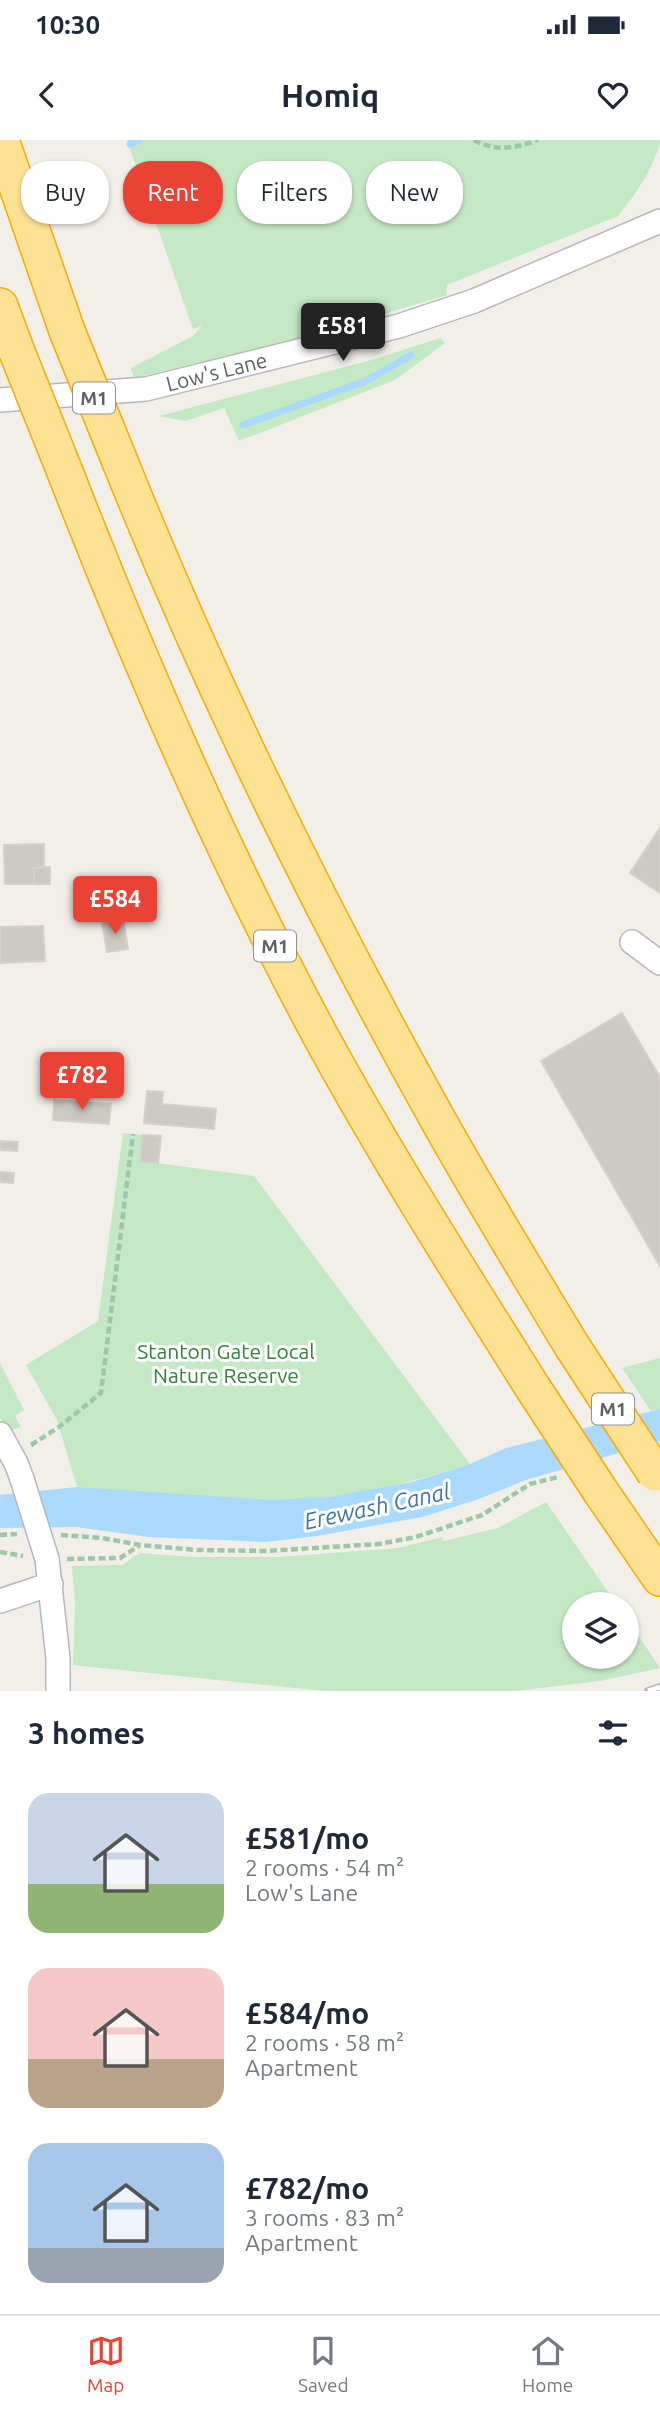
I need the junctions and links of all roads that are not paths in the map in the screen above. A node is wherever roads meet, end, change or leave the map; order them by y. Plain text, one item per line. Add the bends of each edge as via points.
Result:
1 (1, 140) edge
2 (660, 221) edge
3 (0, 306) edge
4 (0, 400) edge
5 (632, 943) dead end
6 (660, 963) edge
7 (0, 1434) edge
8 (657, 1477) edge
9 (660, 1578) edge
10 (51, 1584) junction
11 (0, 1601) edge
12 (58, 1691) edge

1 - 8 highway, M1, bridge via 67,331 164,571 363,984 572,1346
2 - 4 street, Low's Lane via 474,301 386,330 146,389
3 - 9 highway, M1, bridge via 151,686 320,1034 389,1157 533,1388
5 - 6 street
7 - 10 street, bridge via 22,1479
10 - 11 street
10 - 12 street

